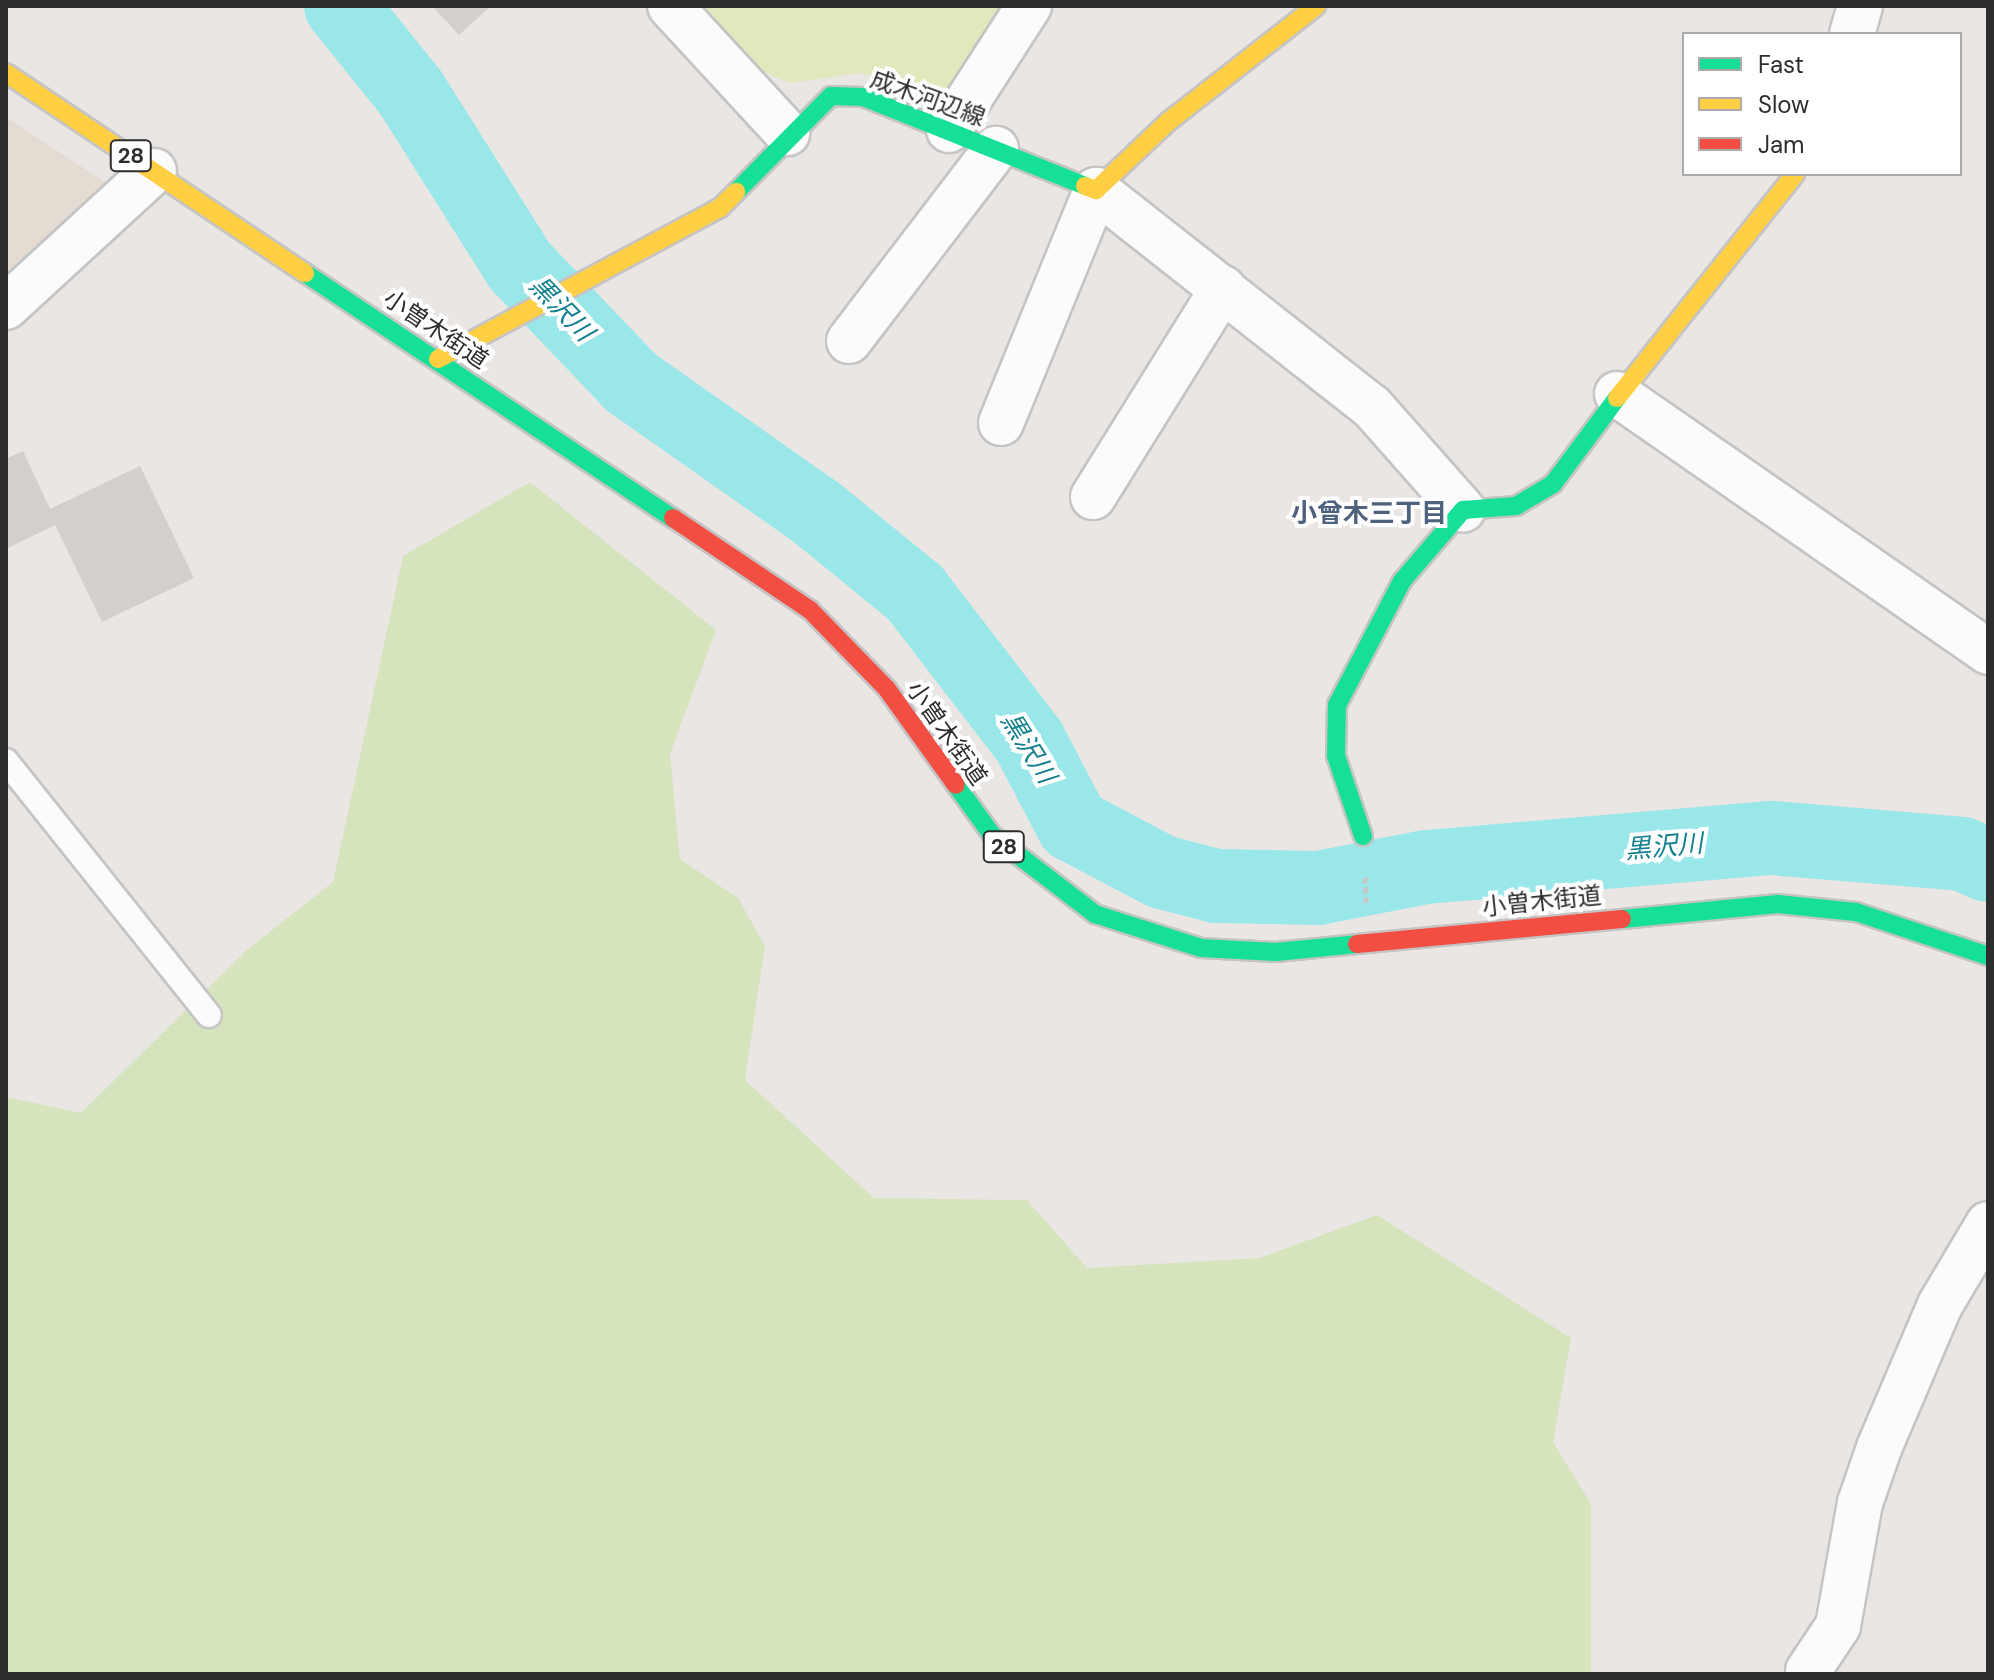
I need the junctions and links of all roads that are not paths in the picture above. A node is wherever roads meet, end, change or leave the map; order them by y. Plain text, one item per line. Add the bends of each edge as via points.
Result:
1 (670, 6) edge
2 (1029, 6) edge
3 (1316, 6) edge
4 (1860, 6) edge
5 (1853, 32) edge
6 (6, 73) edge
7 (949, 130) junction
8 (787, 133) junction
9 (996, 149) junction
10 (154, 171) junction
11 (1793, 176) edge
12 (1096, 190) junction
13 (1223, 288) junction
14 (6, 307) edge
15 (849, 341) dead end
16 (438, 359) junction
17 (1617, 394) junction
18 (1001, 423) dead end
19 (1093, 497) dead end
20 (1463, 510) junction
21 (1988, 652) edge
22 (6, 761) edge
23 (1363, 836) dead end
24 (1988, 956) edge
25 (209, 1015) dead end
26 (1988, 1224) edge
27 (1808, 1671) dead end

1 - 8 street
2 - 7 street
3 - 12 main road via 1169,121
4 - 5 street
6 - 10 main road, 小曽木街道 / 28
7 - 8 main road, 成木河辺線 via 843,95 820,101
7 - 9 main road, 成木河辺線
8 - 16 main road, 成木河辺線 via 720,208
9 - 12 main road, 成木河辺線
9 - 15 street
10 - 14 street
10 - 16 main road, 小曽木街道 / 28
11 - 17 main road
12 - 13 street
12 - 18 street
13 - 19 street
13 - 20 street via 1372,407
16 - 24 main road, 小曽木街道 / 28 via 810,610 887,689 992,835 1074,902 1116,923 1201,948 1276,952 1778,904 1856,912
17 - 20 main road via 1543,493 1516,506
17 - 21 street
20 - 23 main road via 1402,581 1341,688 1336,756
22 - 25 lane
26 - 27 street via 1940,1305 1879,1448 1860,1503 1838,1626

